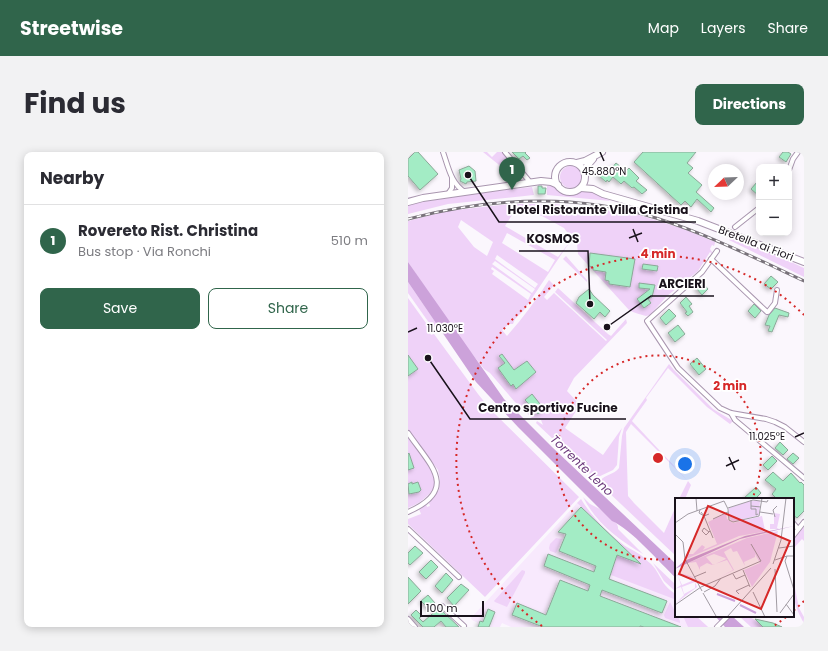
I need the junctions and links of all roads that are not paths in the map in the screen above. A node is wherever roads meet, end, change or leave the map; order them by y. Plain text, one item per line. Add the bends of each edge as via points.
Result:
1 (443, 152) edge
2 (505, 152) edge
3 (602, 152) edge
4 (798, 152) edge
5 (595, 156) junction
6 (577, 163) junction
7 (791, 164) edge
8 (556, 172) junction
9 (452, 176) junction
10 (585, 178) junction
11 (541, 181) junction
12 (530, 182) junction
13 (558, 185) junction
14 (581, 188) junction
15 (593, 189) junction
16 (465, 192) junction
17 (448, 194) junction
18 (408, 202) edge
19 (756, 210) edge
20 (735, 227) dead end
21 (717, 250) dead end
22 (711, 259) junction
23 (804, 262) edge
24 (777, 290) dead end
25 (731, 413) junction
26 (408, 433) edge
27 (804, 442) edge
28 (804, 478) edge
29 (408, 512) edge
30 (804, 522) edge
31 (794, 524) edge
32 (408, 528) edge
33 (798, 529) junction
34 (794, 535) edge
35 (459, 576) dead end
36 (442, 606) dead end
37 (727, 617) edge
38 (408, 619) edge
39 (464, 626) dead end
40 (718, 626) edge
41 (415, 627) edge

1 - 9 street
2 - 12 street
3 - 5 main road
4 - 7 street
5 - 6 main road
5 - 10 main road via 587,166
6 - 8 main road via 563,164
6 - 10 main road via 582,167
8 - 11 main road
8 - 13 main road
9 - 16 street via 459,188
9 - 17 street via 452,188
10 - 14 main road
10 - 15 main road, Bretella ai Fiori
11 - 12 main road
11 - 13 main road
12 - 16 main road
13 - 14 main road via 572,192
14 - 15 main road, Bretella ai Fiori
15 - 23 main road, Bretella ai Fiori via 698,221
16 - 17 main road
17 - 18 main road
19 - 20 street
21 - 22 street
22 - 24 street via 766,312 775,303
22 - 25 street via 691,283 647,321 671,359 684,374 720,408
25 - 27 street via 775,422
25 - 28 street
26 - 29 street via 433,468 438,482 436,491 430,498
30 - 33 street
31 - 33 street
32 - 35 street
33 - 34 street
36 - 39 street
37 - 40 street
38 - 41 street

